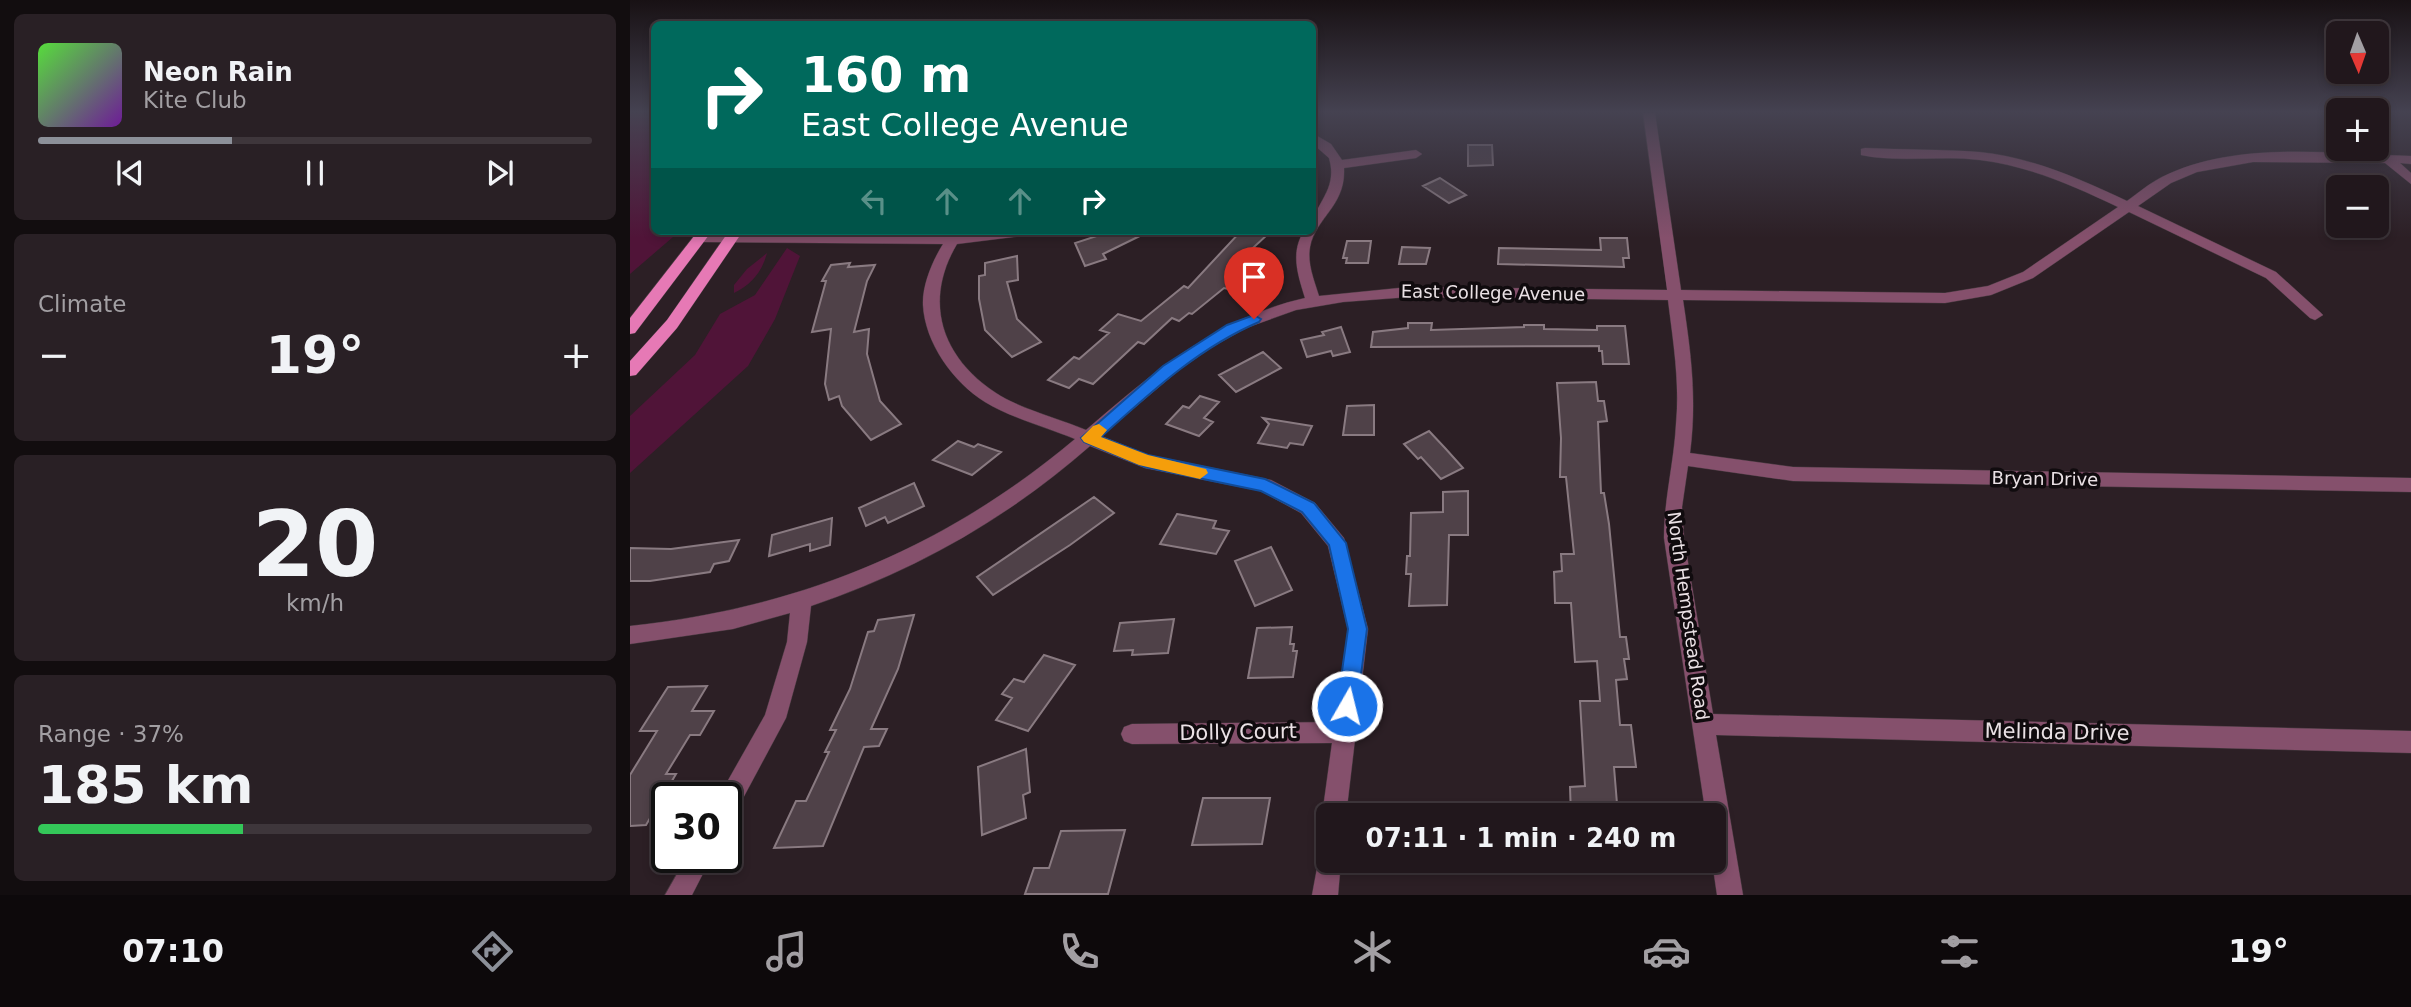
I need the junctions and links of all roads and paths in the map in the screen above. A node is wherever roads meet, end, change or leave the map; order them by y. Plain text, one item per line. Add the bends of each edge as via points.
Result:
1 (1332, 155) edge
2 (1410, 155) edge
3 (1655, 155) edge
4 (1945, 155) edge
5 (2326, 160) edge
6 (2389, 160) joint
7 (2411, 160) edge
8 (1337, 165) junction
9 (2411, 180) edge
10 (2129, 207) junction
11 (1316, 224) edge
12 (703, 235) edge
13 (733, 235) edge
14 (955, 235) edge
15 (1008, 235) edge
16 (1308, 235) edge
17 (1674, 295) junction
18 (1313, 301) junction
19 (2315, 315) dead end
20 (630, 329) edge
21 (630, 371) edge
22 (1089, 438) junction
23 (1680, 458) junction
24 (2411, 485) edge
25 (802, 600) junction
26 (630, 635) edge
27 (1702, 724) junction
28 (1344, 732) junction
29 (1132, 734) dead end
30 (2411, 742) edge
31 (740, 782) edge
32 (1336, 803) edge
33 (690, 873) edge
34 (1328, 873) edge
35 (678, 895) edge
36 (1325, 895) edge
37 (1730, 895) edge

1 - 8 street
2 - 8 street
3 - 17 street, North Hempstead Road
4 - 10 street via 2007,160 2067,178
5 - 10 street, East College Avenue via 2213,163 2166,180
6 - 7 street, East College Avenue
6 - 9 street
8 - 11 street via 1340,176 1335,198
10 - 17 street, East College Avenue via 2028,275 1991,290 1922,299
10 - 19 street via 2271,275
12 - 20 main road
13 - 21 main road via 672,324
14 - 15 street
14 - 22 street via 940,261 930,303 948,356 991,398
16 - 18 street via 1302,259
17 - 18 street, East College Avenue via 1409,292
17 - 23 street, North Hempstead Road via 1687,393
18 - 22 street, East College Avenue via 1232,328 1197,349
22 - 25 street, East College Avenue via 1020,492 959,531 916,555
22 - 28 street via 1145,461 1265,485 1308,508 1337,543 1358,629
23 - 24 street, Bryan Drive via 1793,474
23 - 27 street, North Hempstead Road via 1672,507 1674,538
25 - 26 street, East College Avenue via 674,632
25 - 31 street via 797,642 775,718
27 - 30 street, Melinda Drive
27 - 37 street, North Hempstead Road
28 - 29 street, Dolly Court
28 - 32 street
33 - 35 street
34 - 36 street

